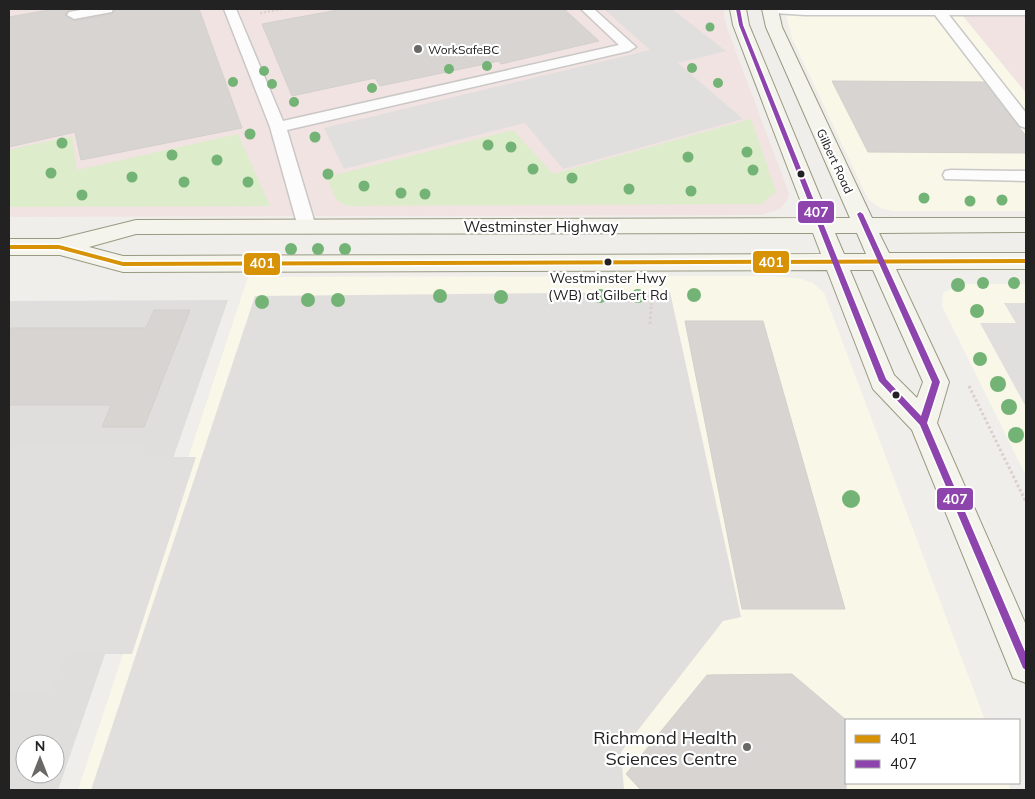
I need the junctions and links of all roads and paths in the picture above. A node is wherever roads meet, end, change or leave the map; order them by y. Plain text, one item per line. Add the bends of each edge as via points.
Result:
1 (107, 9) edge
2 (230, 9) edge
3 (587, 9) edge
4 (738, 9) edge
5 (770, 9) edge
6 (774, 9) edge
7 (939, 11) junction
8 (1026, 12) edge
9 (74, 15) dead end
10 (1026, 124) edge
11 (278, 127) junction
12 (951, 176) dead end
13 (1026, 176) edge
14 (865, 225) junction
15 (821, 226) junction
16 (1026, 226) edge
17 (307, 227) junction
18 (59, 246) junction
19 (9, 247) edge
20 (1026, 261) edge
21 (835, 262) junction
22 (882, 262) junction
23 (654, 281) dead end
24 (650, 324) dead end
25 (965, 377) dead end
26 (923, 423) junction
27 (1026, 502) edge
28 (1026, 665) edge

1 - 9 lane
2 - 11 lane
3 - 11 lane via 629,47
4 - 15 main road via 741,25
5 - 14 main road, Gilbert Road via 774,27
6 - 7 lane
7 - 8 lane
7 - 10 lane
11 - 17 lane
12 - 13 lane
14 - 15 main road, Westminster Highway
14 - 16 main road, Westminster Highway
14 - 22 main road, Gilbert Road
15 - 17 main road, Westminster Highway
15 - 21 main road
17 - 18 main road, Westminster Highway via 136,227
18 - 19 main road, Westminster Highway
18 - 21 main road, Westminster Highway via 123,264
20 - 22 main road, Westminster Highway
21 - 22 main road, Westminster Highway
21 - 26 main road via 882,381
22 - 26 main road, Gilbert Road via 936,382
23 - 24 path
25 - 27 path
26 - 28 main road

